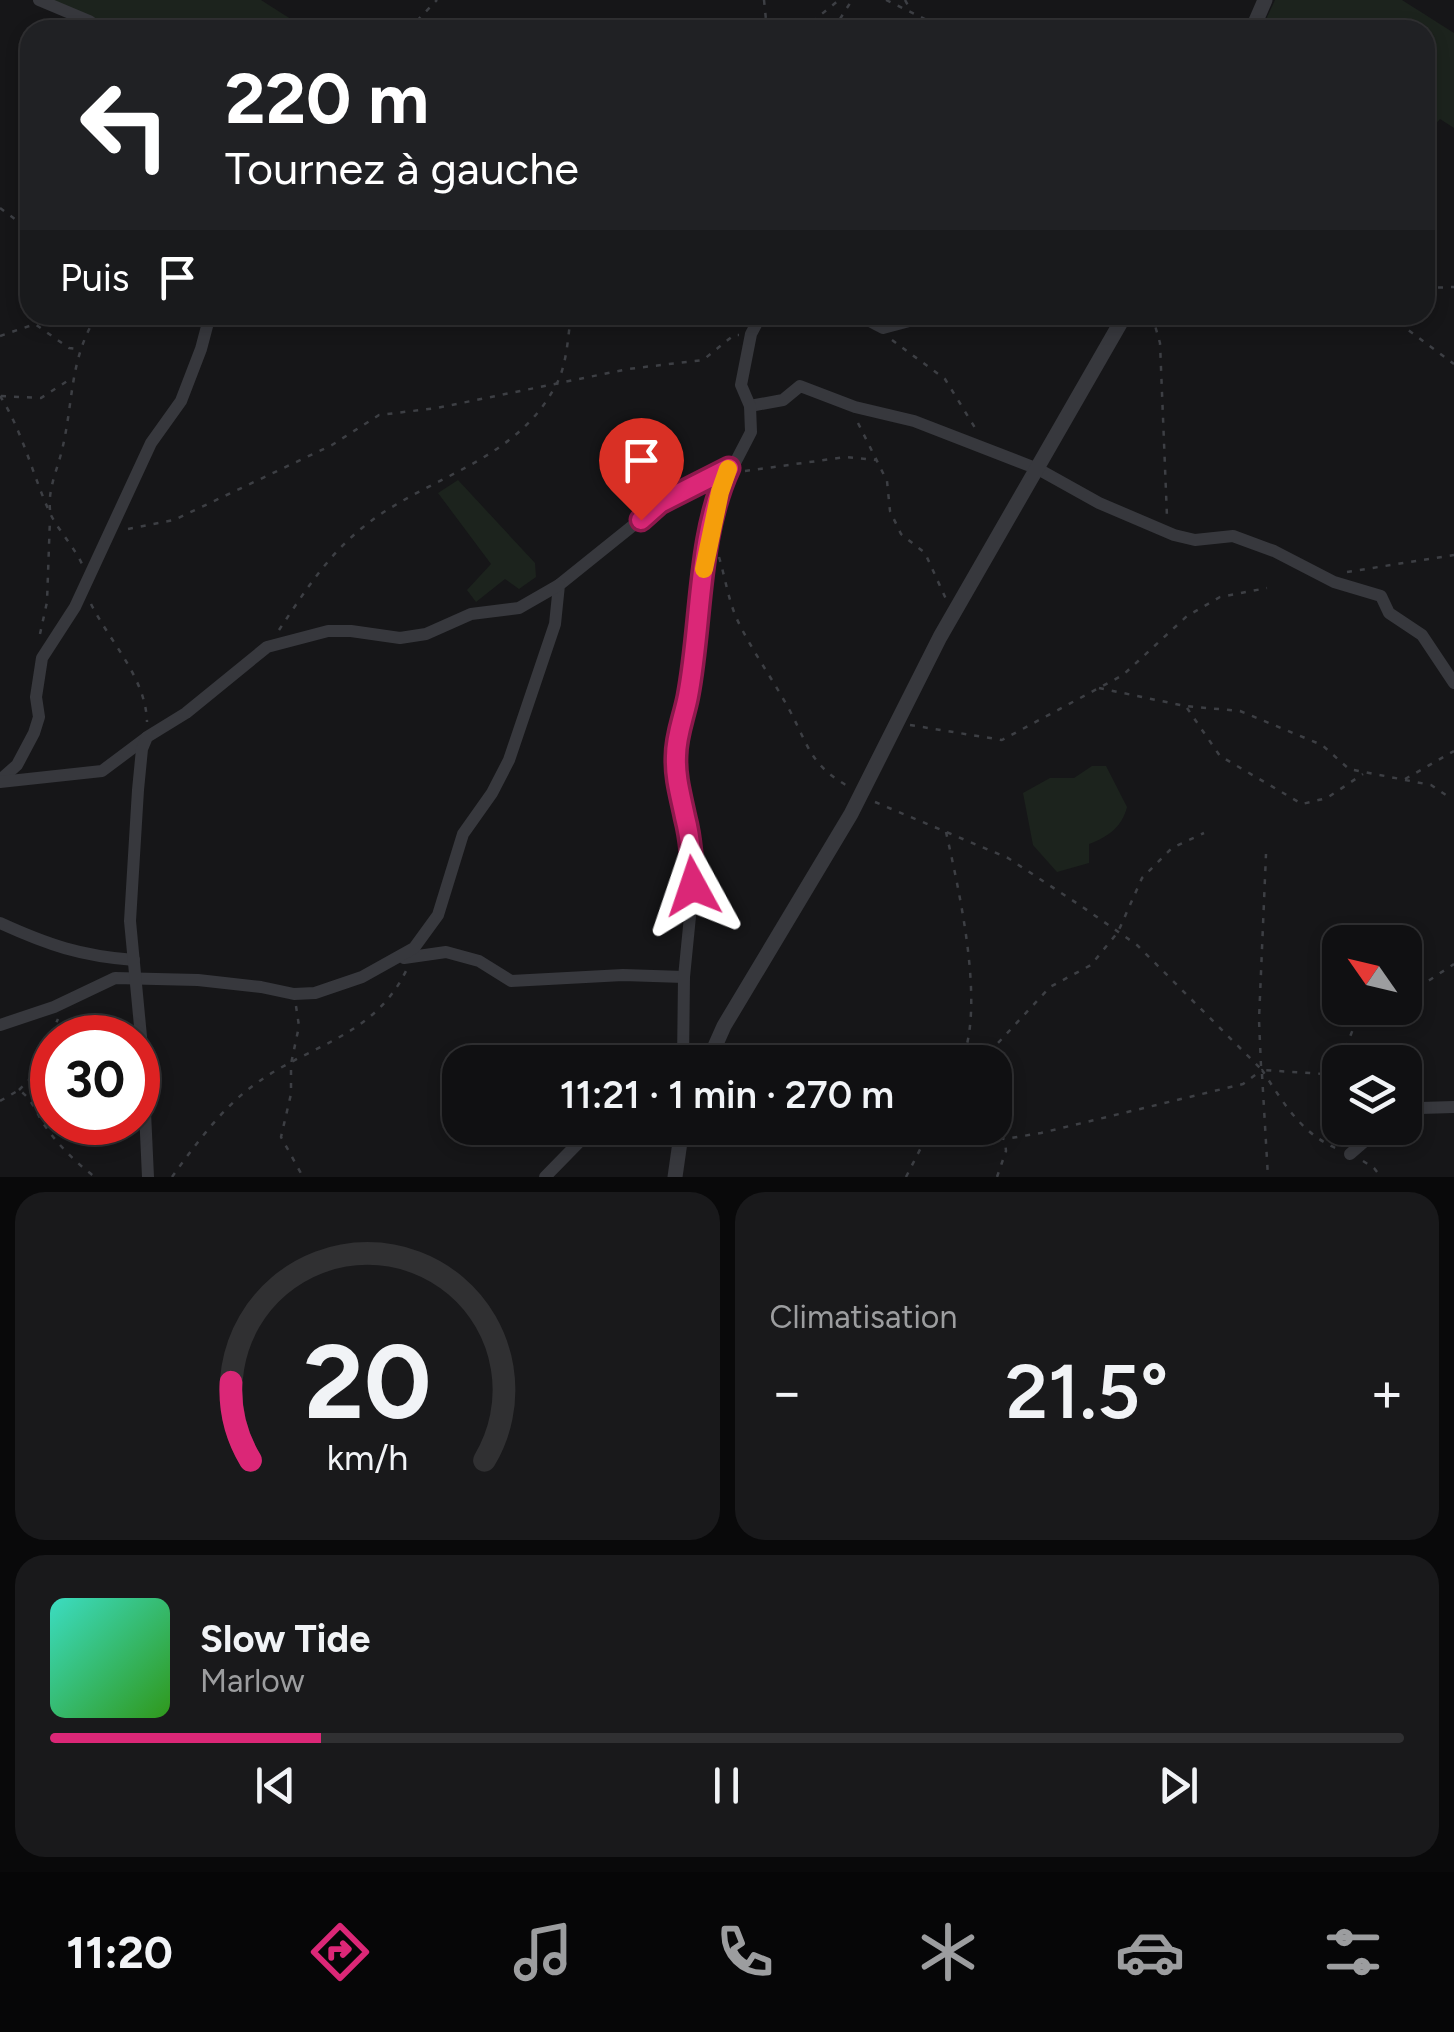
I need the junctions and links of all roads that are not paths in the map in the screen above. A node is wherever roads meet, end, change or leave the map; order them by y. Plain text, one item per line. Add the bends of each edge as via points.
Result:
1 (39, 0) edge
2 (87, 20) edge
3 (207, 325) edge
4 (755, 325) edge
5 (1119, 325) edge
6 (750, 406) junction
7 (729, 468) junction
8 (1038, 470) junction
9 (560, 585) junction
10 (1454, 683) edge
11 (147, 737) junction
12 (0, 781) edge
13 (0, 924) edge
14 (406, 957) junction
15 (134, 960) junction
16 (135, 976) junction
17 (684, 978) junction
18 (0, 1024) edge
19 (684, 1045) edge
20 (716, 1045) edge
21 (1454, 1107) edge
22 (1422, 1108) edge
23 (576, 1145) edge
24 (680, 1145) edge
25 (1360, 1145) edge
26 (1350, 1154) road end
27 (148, 1177) edge
28 (545, 1177) edge
29 (675, 1177) edge

1 - 2 street
3 - 12 street via 181,401 151,443 84,590 42,658 34,733 18,765
4 - 6 street via 741,385
5 - 8 street
6 - 7 street via 751,432
6 - 8 street via 783,400 800,386
7 - 9 street via 660,503
7 - 17 street via 710,541 676,756 693,886
8 - 10 street via 1167,531 1195,540 1234,536 1381,596 1389,613 1422,636
8 - 20 street
9 - 11 street via 519,608 471,614 426,634 328,631 267,648
9 - 14 street via 555,624 508,760 463,834 438,915
11 - 12 street via 102,771
11 - 15 street via 131,896
13 - 15 street via 68,950
14 - 16 street via 362,977 294,994
14 - 17 street via 446,952 479,961 511,981
15 - 16 street
16 - 18 street
16 - 27 street
17 - 19 street
21 - 22 street
23 - 28 street
24 - 29 street
25 - 26 street

